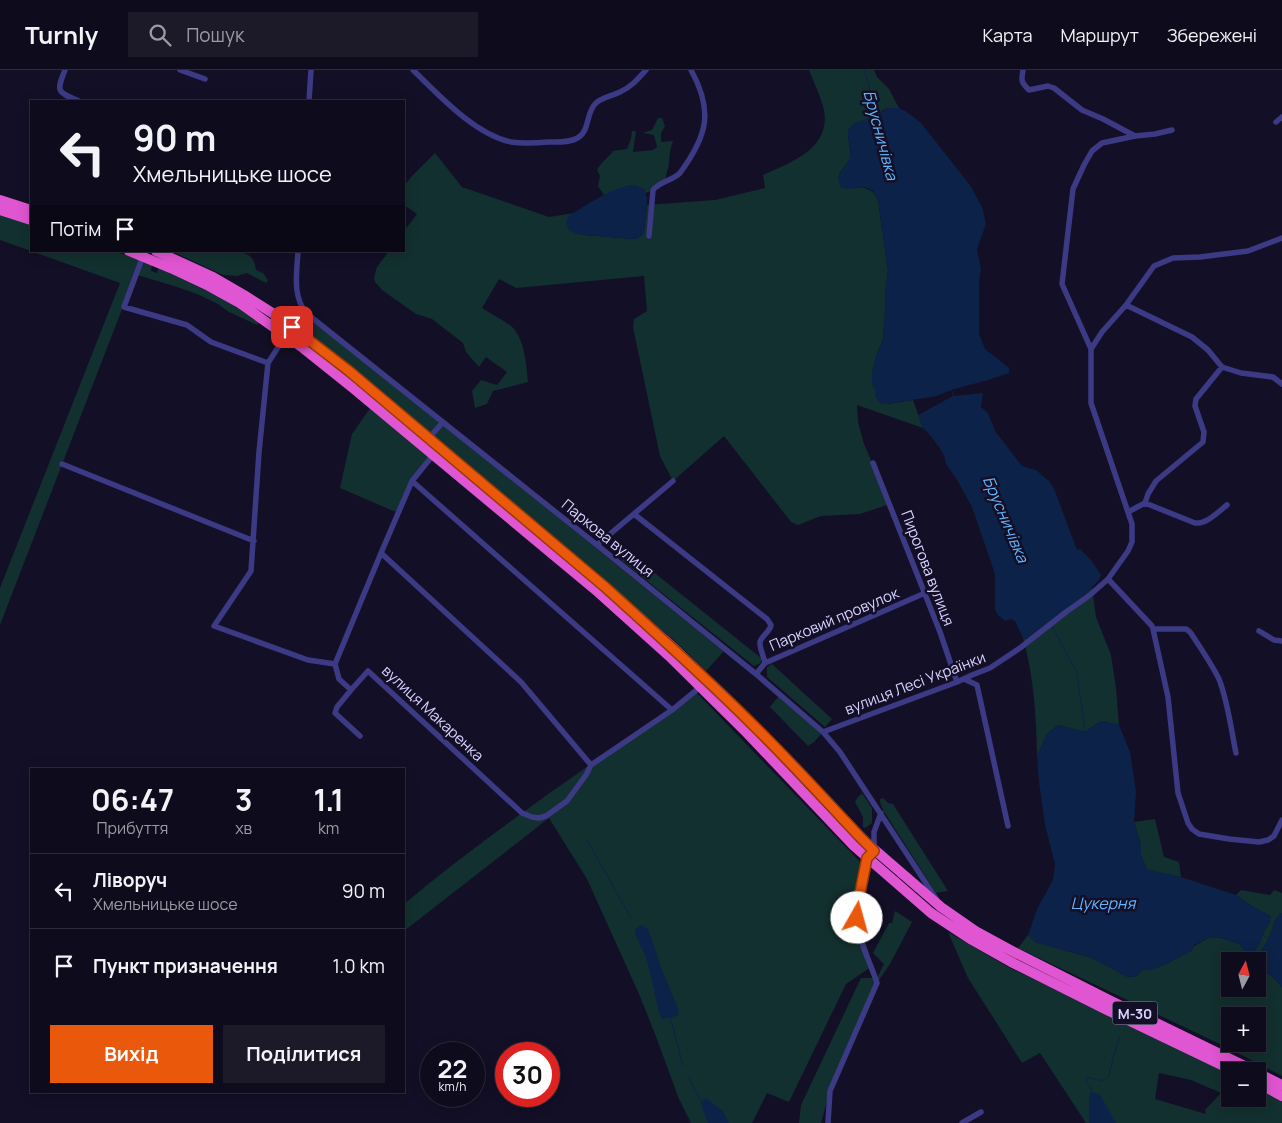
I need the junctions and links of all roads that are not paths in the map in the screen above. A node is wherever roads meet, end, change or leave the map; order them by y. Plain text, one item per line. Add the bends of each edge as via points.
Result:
1 (65, 70) edge
2 (180, 70) edge
3 (311, 70) edge
4 (413, 70) edge
5 (646, 70) edge
6 (691, 70) edge
7 (1023, 70) edge
8 (204, 80) dead end
9 (76, 100) edge
10 (309, 100) edge
11 (1282, 117) edge
12 (1276, 122) dead end
13 (1172, 130) dead end
14 (1134, 136) junction
15 (0, 200) edge
16 (0, 210) edge
17 (30, 210) edge
18 (30, 220) edge
19 (649, 236) dead end
20 (1282, 238) edge
21 (132, 252) edge
22 (158, 252) edge
23 (298, 252) edge
24 (143, 256) junction
25 (1126, 305) junction
26 (289, 331) junction
27 (1091, 349) junction
28 (268, 363) junction
29 (1222, 367) junction
30 (1282, 384) edge
31 (443, 422) junction
32 (429, 438) junction
33 (437, 451) junction
34 (873, 463) dead end
35 (62, 464) dead end
36 (412, 481) junction
37 (673, 481) dead end
38 (1145, 503) junction
39 (1227, 505) dead end
40 (1128, 512) junction
41 (634, 514) junction
42 (254, 541) junction
43 (598, 545) junction
44 (381, 552) junction
45 (1108, 579) junction
46 (925, 594) junction
47 (1153, 629) junction
48 (1259, 631) dead end
49 (1282, 641) edge
50 (765, 663) junction
51 (335, 664) junction
52 (756, 674) junction
53 (964, 678) junction
54 (957, 682) junction
55 (700, 687) junction
56 (351, 690) junction
57 (672, 710) junction
58 (823, 732) junction
59 (360, 736) dead end
60 (1236, 752) dead end
61 (591, 765) junction
62 (881, 813) junction
63 (1282, 820) edge
64 (1008, 826) dead end
65 (870, 854) junction
66 (941, 907) junction
67 (1013, 957) junction
68 (1236, 1062) edge
69 (1221, 1065) edge
70 (1266, 1077) edge
71 (1282, 1085) edge
72 (1266, 1087) edge
73 (1282, 1096) edge
74 (981, 1112) dead end
75 (828, 1123) edge
76 (962, 1123) edge

1 - 9 street via 59,85 60,92
2 - 8 street
3 - 10 street
4 - 5 street via 474,125 492,135 530,144 576,138 584,131 597,102 627,88
6 - 19 street via 705,105 704,132 680,173 653,190
7 - 14 street via 1021,79 1029,90 1054,88 1082,110
11 - 12 street
13 - 14 street
14 - 27 street via 1102,143 1092,151 1073,189 1062,284
15 - 17 highway
16 - 18 highway
20 - 25 street via 1248,251 1173,258 1154,266
21 - 24 highway, М-30
22 - 26 highway, М-30 via 213,277 260,306
23 - 31 street, Паркова вулиця via 296,284 299,301 306,313
24 - 26 highway, М-30 via 225,295
24 - 28 street via 124,306 187,325 211,342
25 - 27 street
25 - 29 street via 1192,337
26 - 28 street
26 - 32 highway, М-30 via 349,371
26 - 33 highway, М-30 via 342,379
27 - 40 street, вулиця Лесі Українки via 1091,403
28 - 42 street
29 - 30 street via 1273,377
29 - 38 street via 1196,399 1195,406 1204,432 1203,442 1156,481
31 - 32 street
31 - 43 street, Паркова вулиця
32 - 33 highway, М-30
33 - 36 street
33 - 55 highway, М-30 via 599,593
33 - 65 highway, М-30 via 605,587 675,649 861,838
34 - 46 street, Пирогова вулиця
35 - 42 street
36 - 44 street
36 - 57 street
37 - 41 street
38 - 39 street via 1195,523 1206,521
38 - 40 street
40 - 45 street, вулиця Лесі Українки via 1132,542
41 - 43 street
41 - 50 street via 767,619 770,629 760,642
42 - 51 street via 249,574 214,626 308,660
43 - 52 street, Паркова вулиця
44 - 51 street
44 - 61 street via 521,682
45 - 47 street
45 - 53 street, вулиця Лесі Українки via 1020,648 990,668
46 - 50 street, Парковий провулок
46 - 54 street, Пирогова вулиця
47 - 60 street via 1186,629 1190,632 1220,681
47 - 63 street via 1168,697 1178,793 1192,829 1199,834 1259,842 1274,836
48 - 49 street
50 - 52 street, Парковий провулок
51 - 56 street via 339,679
52 - 58 street, Паркова вулиця
53 - 54 street, вулиця Лесі Українки
53 - 64 street via 977,685
54 - 58 street, вулиця Лесі Українки
55 - 57 street
55 - 65 highway, М-30 via 854,846
56 - 59 street via 335,713
56 - 61 street, вулиця Макаренка via 368,671 522,814 539,818 568,801
57 - 61 street
58 - 62 street, Паркова вулиця
62 - 65 street
62 - 66 street, Паркова вулиця
65 - 66 highway, М-30
65 - 67 highway, М-30 via 931,913 972,940
65 - 75 street via 857,918 877,983 830,1091
66 - 67 highway, М-30
67 - 68 highway, М-30
67 - 69 highway, М-30 via 1107,1010
70 - 71 highway, М-30
72 - 73 highway
74 - 76 street

